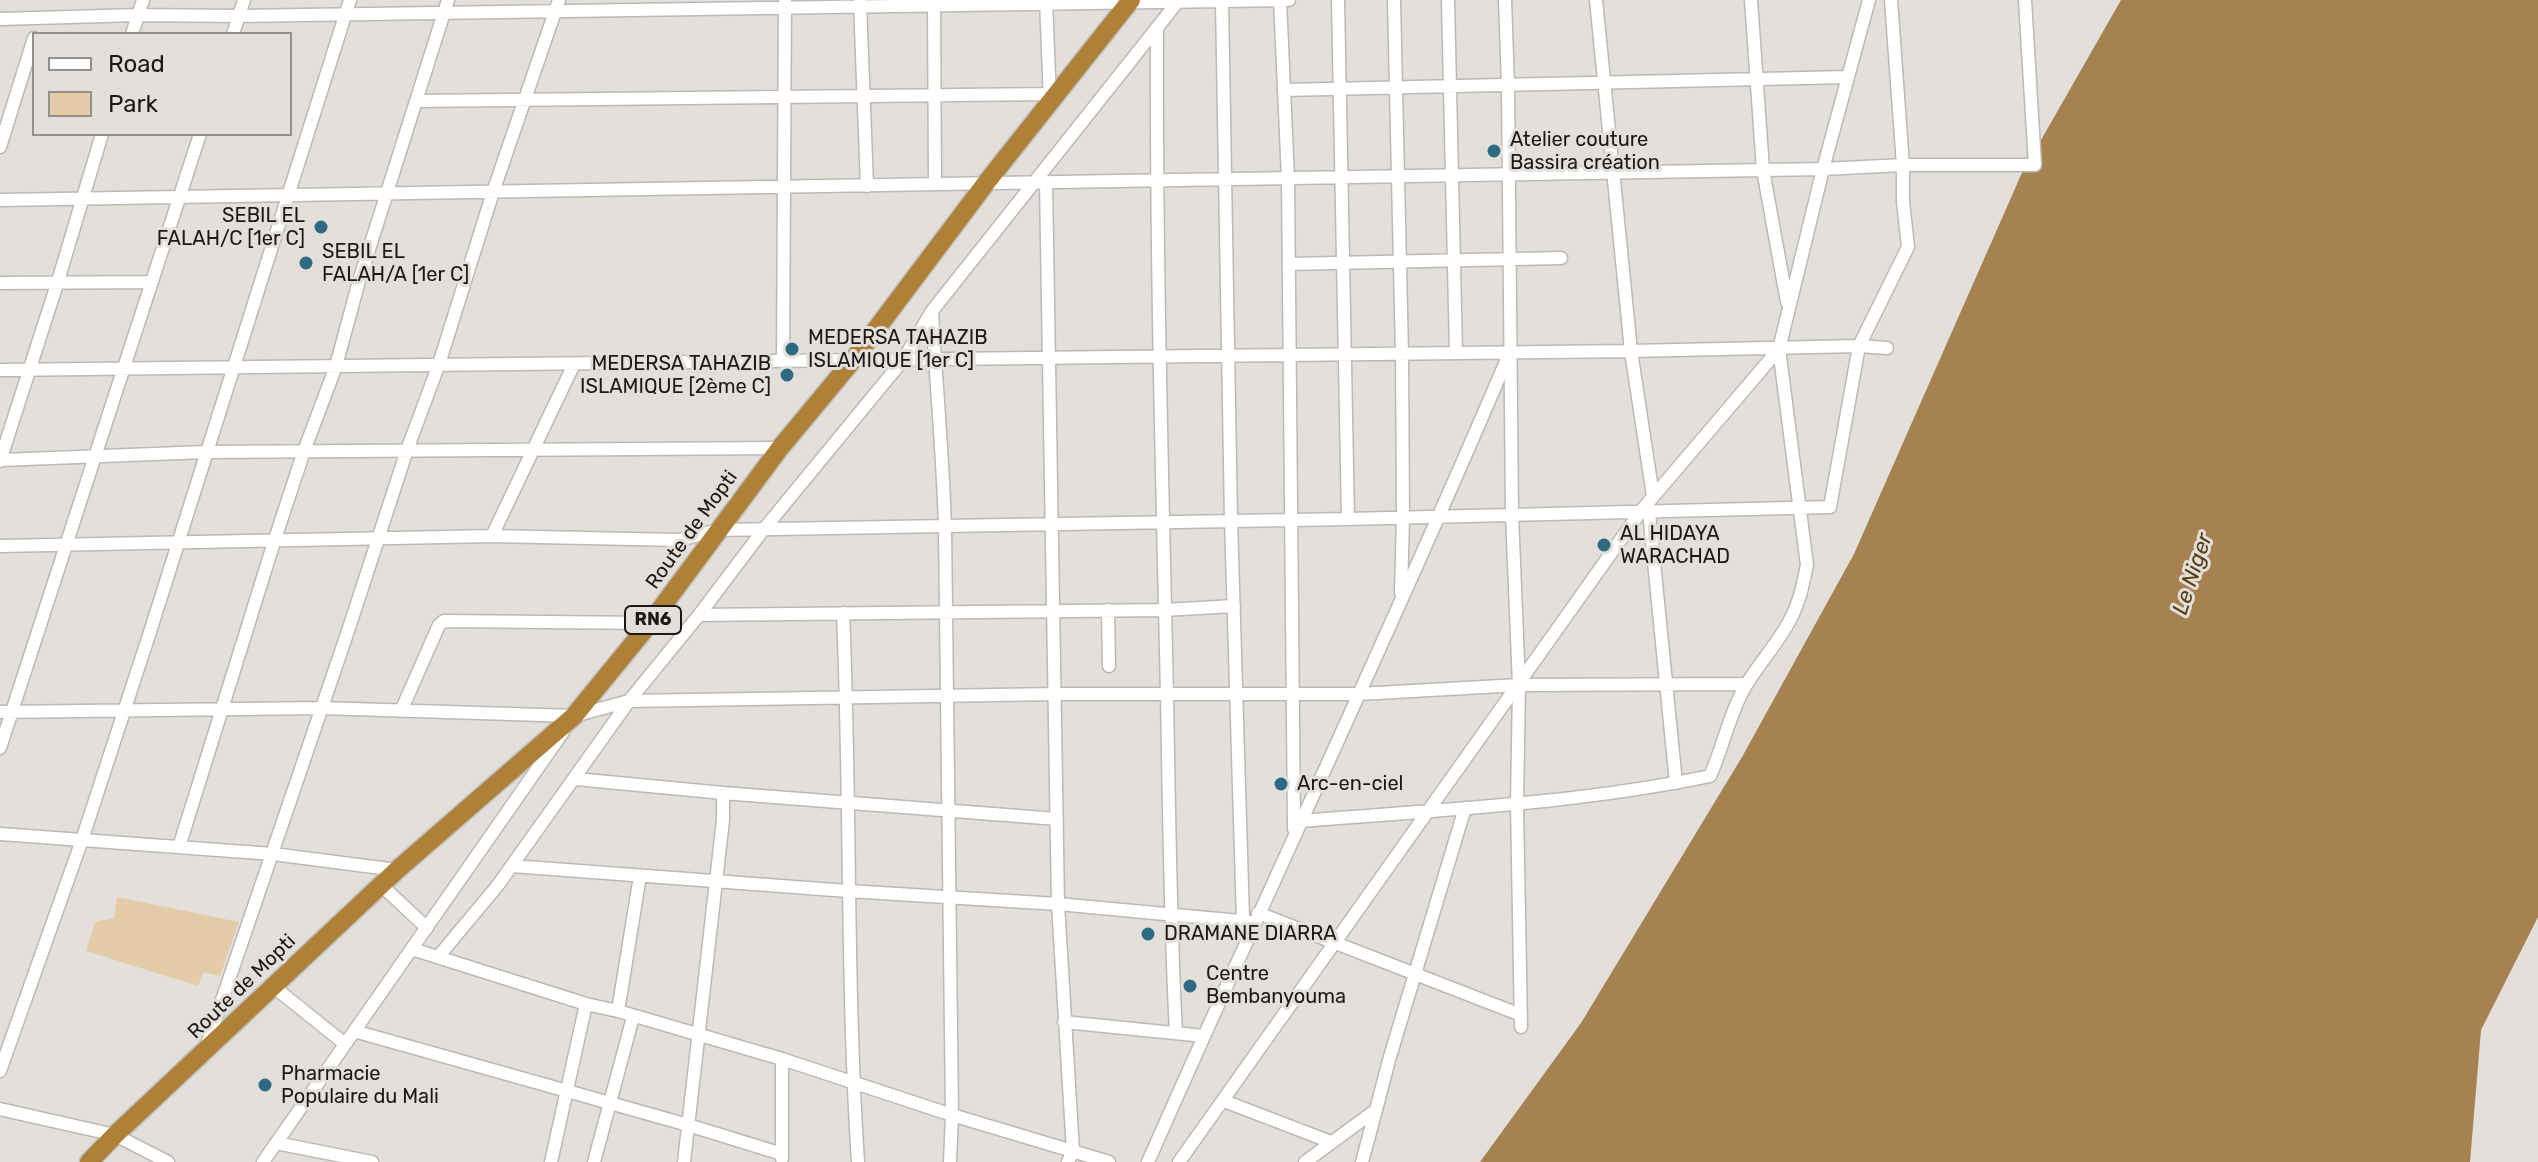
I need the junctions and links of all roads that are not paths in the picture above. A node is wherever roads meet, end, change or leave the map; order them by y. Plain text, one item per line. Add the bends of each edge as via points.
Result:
1 (143, 0) edge
2 (244, 0) edge
3 (350, 0) edge
4 (1280, 0) edge
5 (1289, 0) edge
6 (1338, 0) edge
7 (1394, 0) edge
8 (1448, 0) edge
9 (1505, 0) edge
10 (1596, 0) edge
11 (1751, 0) edge
12 (1869, 0) edge
13 (1891, 0) edge
14 (2025, 0) edge
15 (1130, 1) edge
16 (1178, 1) edge
17 (1222, 1) edge
18 (1046, 2) edge
19 (934, 3) edge
20 (785, 4) edge
21 (860, 4) edge
22 (557, 5) edge
23 (446, 6) edge
24 (346, 14) junction
25 (138, 15) junction
26 (238, 16) junction
27 (40, 18) junction
28 (0, 19) edge
29 (1157, 28) junction
30 (36, 32) edge
31 (133, 32) edge
32 (234, 32) edge
33 (32, 46) edge
34 (1848, 77) junction
35 (1757, 79) junction
36 (1604, 83) junction
37 (1508, 85) junction
38 (1450, 86) junction
39 (1396, 87) junction
40 (1341, 88) junction
41 (1284, 90) junction
42 (935, 95) junction
43 (785, 97) junction
44 (863, 97) junction
45 (1050, 98) junction
46 (524, 100) junction
47 (417, 101) junction
48 (101, 136) edge
49 (199, 136) edge
50 (0, 147) edge
51 (1903, 165) junction
52 (1823, 169) junction
53 (1763, 170) junction
54 (1612, 172) junction
55 (1509, 174) junction
56 (1451, 175) junction
57 (1396, 176) junction
58 (1343, 177) junction
59 (1288, 178) junction
60 (1224, 179) junction
61 (1156, 180) junction
62 (1041, 182) junction
63 (986, 183) junction
64 (935, 184) junction
65 (867, 186) junction
66 (784, 187) junction
67 (493, 192) junction
68 (388, 193) junction
69 (288, 195) junction
70 (83, 197) junction
71 (179, 197) junction
72 (0, 200) edge
73 (1561, 258) dead end
74 (1509, 259) junction
75 (1453, 261) junction
76 (1399, 262) junction
77 (1344, 263) junction
78 (1289, 264) junction
79 (58, 281) junction
80 (152, 282) junction
81 (0, 283) edge
82 (1788, 308) junction
83 (932, 311) junction
84 (1859, 346) junction
85 (1887, 348) dead end
86 (1779, 349) junction
87 (1631, 351) junction
88 (1510, 352) junction
89 (1456, 353) junction
90 (1346, 354) junction
91 (1402, 354) junction
92 (1290, 355) junction
93 (1229, 356) junction
94 (1161, 357) junction
95 (1050, 358) junction
96 (853, 360) junction
97 (903, 360) junction
98 (935, 360) junction
99 (783, 361) junction
100 (439, 364) junction
101 (574, 364) junction
102 (336, 366) junction
103 (233, 367) junction
104 (123, 369) junction
105 (0, 370) edge
106 (30, 370) junction
107 (780, 448) junction
108 (533, 449) junction
109 (407, 450) junction
110 (304, 451) junction
111 (206, 452) junction
112 (95, 456) junction
113 (0, 460) edge
114 (1653, 496) junction
115 (1797, 508) junction
116 (1645, 512) junction
117 (1512, 515) junction
118 (1440, 516) junction
119 (1403, 517) junction
120 (1290, 519) junction
121 (1348, 519) junction
122 (1231, 520) junction
123 (1161, 522) junction
124 (1053, 524) junction
125 (945, 526) junction
126 (764, 529) junction
127 (718, 530) junction
128 (492, 536) junction
129 (377, 540) junction
130 (274, 542) junction
131 (177, 543) junction
132 (66, 545) junction
133 (0, 546) edge
134 (1400, 601) junction
135 (1234, 606) junction
136 (1054, 609) junction
137 (1108, 610) junction
138 (1164, 610) junction
139 (945, 612) junction
140 (843, 613) junction
141 (699, 615) junction
142 (650, 623) junction
143 (1109, 666) dead end
144 (1666, 683) junction
145 (1747, 684) junction
146 (1519, 685) junction
147 (1055, 694) junction
148 (1167, 694) junction
149 (1294, 694) junction
150 (1359, 694) junction
151 (948, 695) junction
152 (1237, 695) junction
153 (846, 698) junction
154 (629, 701) junction
155 (321, 708) junction
156 (222, 709) junction
157 (123, 710) junction
158 (401, 711) junction
159 (6, 712) edge
160 (574, 716) junction
161 (0, 748) edge
162 (576, 779) junction
163 (1676, 783) junction
164 (723, 793) junction
165 (847, 802) junction
166 (1517, 804) junction
167 (1465, 808) junction
168 (949, 809) junction
169 (1430, 811) junction
170 (1057, 819) junction
171 (1297, 827) junction
172 (0, 834) edge
173 (82, 840) junction
174 (179, 847) junction
175 (273, 854) junction
176 (512, 866) junction
177 (397, 870) junction
178 (640, 876) junction
179 (716, 881) junction
180 (381, 885) junction
181 (848, 891) junction
182 (950, 896) junction
183 (1058, 904) junction
184 (1169, 914) junction
185 (1252, 918) junction
186 (427, 928) junction
187 (1337, 942) junction
188 (412, 949) junction
189 (438, 957) junction
190 (1415, 975) junction
191 (274, 987) junction
192 (586, 1004) junction
193 (618, 1011) junction
194 (633, 1017) junction
195 (1064, 1022) junction
196 (354, 1031) junction
197 (1176, 1033) junction
198 (699, 1035) junction
199 (1204, 1036) junction
200 (345, 1044) junction
201 (204, 1054) junction
202 (782, 1059) junction
203 (0, 1071) edge
204 (853, 1084) junction
205 (566, 1091) junction
206 (1224, 1101) junction
207 (609, 1104) junction
208 (0, 1109) edge
209 (1376, 1110) junction
210 (952, 1115) junction
211 (688, 1125) junction
212 (115, 1135) junction
213 (1331, 1142) junction
214 (276, 1143) junction
215 (1070, 1157) edge
216 (782, 1158) edge
217 (89, 1162) edge
218 (168, 1162) edge
219 (263, 1162) edge
220 (372, 1162) edge
221 (551, 1162) edge
222 (594, 1162) edge
223 (684, 1162) edge
224 (858, 1162) edge
225 (950, 1162) edge
226 (1109, 1162) edge
227 (1148, 1162) edge
228 (1179, 1162) edge
229 (1305, 1162) edge
230 (1362, 1162) edge

1 - 25 street
2 - 26 street
3 - 24 street
4 - 5 street
4 - 17 street
4 - 41 street
6 - 40 street
7 - 39 street
8 - 38 street
9 - 37 street
10 - 36 street
11 - 35 street
12 - 34 street
13 - 51 street
14 - 51 street via 2035,165
15 - 16 street
15 - 18 street
15 - 45 highway, Route de Mopti / RN6
16 - 17 street
16 - 29 street
17 - 60 street
18 - 19 street
18 - 45 street
19 - 21 street
19 - 42 street
20 - 21 street
20 - 22 street
20 - 43 street
21 - 44 street
22 - 23 street
22 - 46 street
23 - 24 street
23 - 47 street
24 - 26 street
24 - 69 street
25 - 26 street
25 - 27 street
25 - 31 street
26 - 32 street
27 - 28 street
27 - 30 street
29 - 61 street
29 - 62 street
33 - 50 street
34 - 35 street
34 - 52 street
35 - 36 street
35 - 53 street
36 - 37 street
36 - 54 street
37 - 38 street
37 - 55 street
38 - 39 street
38 - 56 street
39 - 40 street
39 - 57 street
40 - 41 street
40 - 58 street
41 - 59 street
42 - 44 street
42 - 45 street
42 - 64 street
43 - 44 street
43 - 46 street
43 - 66 street
44 - 65 street
45 - 63 highway, Route de Mopti / RN6
46 - 47 street
46 - 67 street
47 - 68 street
48 - 70 street
49 - 71 street
51 - 52 street
51 - 84 street via 1908,247
52 - 53 street
52 - 82 street
53 - 54 street
53 - 82 street
54 - 55 street
54 - 87 street
55 - 56 street
55 - 74 street
56 - 57 street
56 - 75 street
57 - 58 street
57 - 76 street
58 - 59 street
58 - 77 street
59 - 60 street
59 - 78 street
60 - 61 street
60 - 93 street
61 - 62 street
61 - 94 street
62 - 63 street
62 - 83 street
62 - 95 street
63 - 64 street
63 - 96 highway, Route de Mopti / RN6
64 - 65 street
65 - 66 street
66 - 67 street
66 - 99 street
67 - 68 street
67 - 100 street
68 - 69 street
68 - 102 street
69 - 71 street
69 - 103 street
70 - 71 street
70 - 72 street
70 - 79 street
71 - 80 street
73 - 74 street
74 - 75 street
74 - 88 street
75 - 76 street
75 - 89 street
76 - 77 street
76 - 91 street
77 - 78 street
77 - 90 street
78 - 92 street
79 - 80 street
79 - 81 street
79 - 106 street
80 - 104 street
82 - 86 street
83 - 97 street
83 - 98 street
84 - 85 street
84 - 86 street
84 - 115 street via 1830,507
86 - 87 street
86 - 114 street
86 - 115 street
87 - 88 street
87 - 114 street
88 - 89 street
88 - 117 street
88 - 118 street
89 - 91 street
90 - 91 street
90 - 92 street
90 - 121 street
91 - 119 street
92 - 93 street
92 - 120 street
93 - 94 street
93 - 122 street
94 - 95 street
94 - 123 street
95 - 98 street
95 - 124 street
96 - 97 street
96 - 99 street
96 - 107 highway, Route de Mopti / RN6
97 - 98 street
97 - 126 street
98 - 125 street
99 - 101 street
100 - 101 street
100 - 102 street
100 - 109 street
101 - 108 street
102 - 103 street
102 - 110 street
103 - 104 street
103 - 111 street
104 - 106 street
104 - 112 street
105 - 106 street
106 - 113 street
107 - 108 street
107 - 127 highway, Route de Mopti / RN6
108 - 109 street
108 - 128 street
109 - 110 street
109 - 129 street
110 - 111 street
110 - 130 street
111 - 112 street
111 - 131 street
112 - 113 street
112 - 132 street
114 - 116 street
115 - 116 street
115 - 145 street via 1807,565 1802,592 1790,620
116 - 117 street
116 - 144 street
116 - 146 street
117 - 118 street
117 - 146 street
118 - 119 street
118 - 134 street
119 - 121 street
119 - 134 street
120 - 121 street
120 - 122 street
120 - 149 street
122 - 123 street
122 - 135 street
123 - 124 street
123 - 138 street
124 - 125 street
124 - 136 street
125 - 126 street
125 - 139 street
126 - 127 street
126 - 141 street
127 - 128 street via 679,540
127 - 142 highway, Route de Mopti / RN6
128 - 129 street
129 - 130 street
129 - 155 street
130 - 131 street
130 - 156 street
131 - 132 street
131 - 157 street
132 - 133 street
132 - 159 street
134 - 150 street
135 - 138 street
135 - 152 street
136 - 137 street
136 - 139 street
136 - 147 street
137 - 138 street
137 - 143 street
138 - 148 street
139 - 140 street
139 - 151 street
140 - 141 street
140 - 153 street
141 - 154 street
142 - 158 street via 444,621
142 - 160 highway, Route de Mopti / RN6
144 - 145 street
144 - 146 street
144 - 163 street
145 - 163 street via 1728,720 1710,776
146 - 150 street
146 - 166 street
146 - 169 street
147 - 148 street
147 - 151 street
147 - 170 street
148 - 152 street
148 - 184 street
149 - 150 street
149 - 152 street
149 - 171 street
150 - 171 street
151 - 153 street
151 - 168 street
152 - 185 street
153 - 154 street
153 - 165 street
154 - 160 street
154 - 162 street
155 - 156 street
155 - 158 street
155 - 175 street
156 - 157 street
156 - 174 street
157 - 159 street
157 - 173 street
158 - 160 street
159 - 161 street
160 - 177 highway, Route de Mopti / RN6
160 - 186 street
162 - 164 street
162 - 176 street
163 - 166 street
164 - 165 street
164 - 179 street
165 - 168 street
165 - 181 street
166 - 167 street
166 - 190 street via 1521,1021
167 - 169 street
167 - 190 street
168 - 170 street
168 - 182 street
169 - 171 street
169 - 187 street
170 - 183 street
171 - 185 street
172 - 173 street
173 - 174 street
173 - 203 street
174 - 175 street
175 - 177 street
175 - 201 street
176 - 178 street
176 - 189 street
177 - 180 highway, Route de Mopti / RN6
178 - 179 street
178 - 193 street
179 - 181 street
179 - 198 street
180 - 186 street
180 - 191 highway, Route de Mopti / RN6
181 - 182 street
181 - 204 street
182 - 183 street
182 - 210 street
183 - 184 street
183 - 195 street
184 - 185 street
184 - 197 street
185 - 187 street
185 - 199 street
186 - 188 street
187 - 190 street
187 - 206 street
188 - 189 street
188 - 196 street
189 - 192 street
190 - 209 street
191 - 200 street
191 - 201 highway, Route de Mopti / RN6
192 - 193 street
192 - 205 street
193 - 194 street
194 - 198 street
194 - 207 street
195 - 197 street
195 - 215 street
196 - 200 street
196 - 205 street
197 - 199 street
198 - 202 street
198 - 211 street
199 - 227 street
200 - 214 street
201 - 212 highway, Route de Mopti / RN6
202 - 204 street
202 - 216 street
204 - 210 street
204 - 224 street
205 - 207 street
205 - 221 street
206 - 213 street
206 - 228 street
207 - 211 street
207 - 222 street
208 - 212 street
209 - 213 street
209 - 230 street
210 - 215 street
210 - 225 street
211 - 216 street
211 - 223 street
212 - 217 highway, Route de Mopti / RN6
212 - 218 street
213 - 229 street
214 - 219 street
214 - 220 street
215 - 226 street

